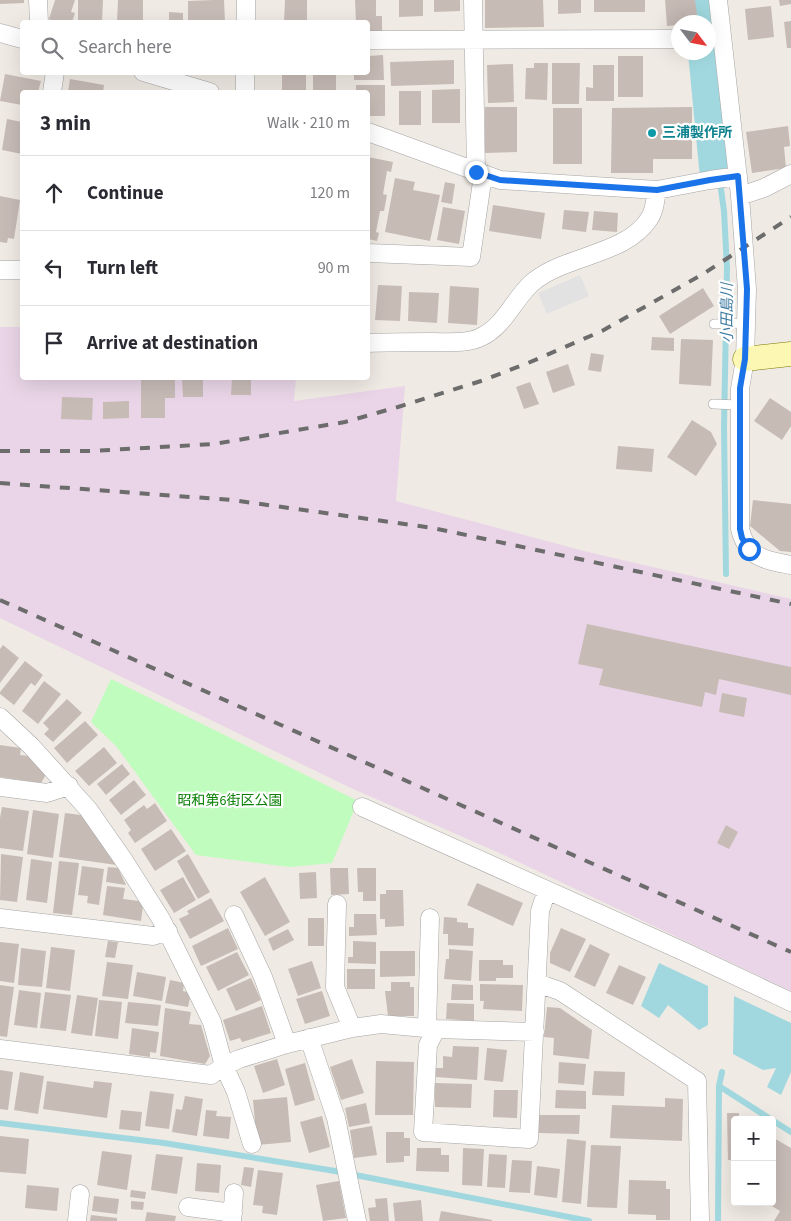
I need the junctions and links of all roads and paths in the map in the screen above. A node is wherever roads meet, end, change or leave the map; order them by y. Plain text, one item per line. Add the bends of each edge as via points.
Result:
1 (38, 0) edge
2 (246, 0) edge
3 (473, 0) edge
4 (718, 0) edge
5 (38, 20) edge
6 (246, 20) edge
7 (0, 33) edge
8 (20, 38) edge
9 (671, 39) edge
10 (370, 40) edge
11 (473, 40) junction
12 (55, 75) edge
13 (147, 75) edge
14 (245, 75) edge
15 (161, 85) edge
16 (52, 90) edge
17 (196, 90) edge
18 (245, 90) edge
19 (370, 133) edge
20 (479, 174) junction
21 (791, 174) edge
22 (725, 178) junction
23 (657, 190) junction
24 (740, 196) junction
25 (370, 253) edge
26 (0, 270) edge
27 (20, 270) edge
28 (739, 323) junction
29 (714, 324) dead end
30 (370, 343) edge
31 (791, 354) edge
32 (745, 359) junction
33 (713, 404) dead end
34 (736, 404) junction
35 (791, 565) edge
36 (0, 717) edge
37 (69, 786) junction
38 (0, 787) edge
39 (362, 807) dead end
40 (547, 890) junction
41 (336, 904) dead end
42 (234, 915) dead end
43 (0, 918) edge
44 (430, 918) dead end
45 (168, 931) junction
46 (537, 983) junction
47 (791, 1002) edge
48 (352, 1028) junction
49 (431, 1028) junction
50 (534, 1032) junction
51 (309, 1038) junction
52 (287, 1044) junction
53 (0, 1049) edge
54 (224, 1066) junction
55 (252, 1144) dead end
56 (234, 1193) dead end
57 (80, 1194) dead end
58 (188, 1207) dead end
59 (233, 1217) edge
60 (77, 1221) edge
61 (357, 1221) edge
62 (700, 1221) edge

1 - 5 street
2 - 6 street
3 - 11 street
4 - 22 street
7 - 8 street
9 - 11 street
10 - 11 street
11 - 20 street
12 - 16 street
13 - 15 street
14 - 18 street
15 - 17 street
19 - 20 street
20 - 23 street via 500,180
20 - 25 street via 471,257
21 - 24 street
22 - 23 street
22 - 24 street
23 - 30 street via 650,218 642,227 618,244 542,276 524,292 498,325 481,337 452,342
24 - 28 street via 747,289
26 - 27 street
28 - 29 lane
28 - 32 street
31 - 32 street
32 - 34 street
33 - 34 lane
34 - 35 street via 742,538 749,549 764,560
36 - 37 street
37 - 38 street via 47,793
37 - 45 street via 125,862
39 - 40 street
40 - 46 street via 540,912
40 - 47 street
41 - 48 street via 335,987
42 - 52 street via 263,977
43 - 45 street via 153,936
44 - 49 street
45 - 54 street via 212,1022
46 - 50 street
46 - 62 street via 560,991 697,1081
48 - 49 street via 382,1024
48 - 51 street
49 - 50 street
49 - 50 street via 423,1132 529,1139
51 - 52 street
51 - 61 street via 336,1118
52 - 54 street
53 - 54 street via 211,1075
54 - 55 street via 236,1092
56 - 59 street
57 - 60 street
58 - 59 street

